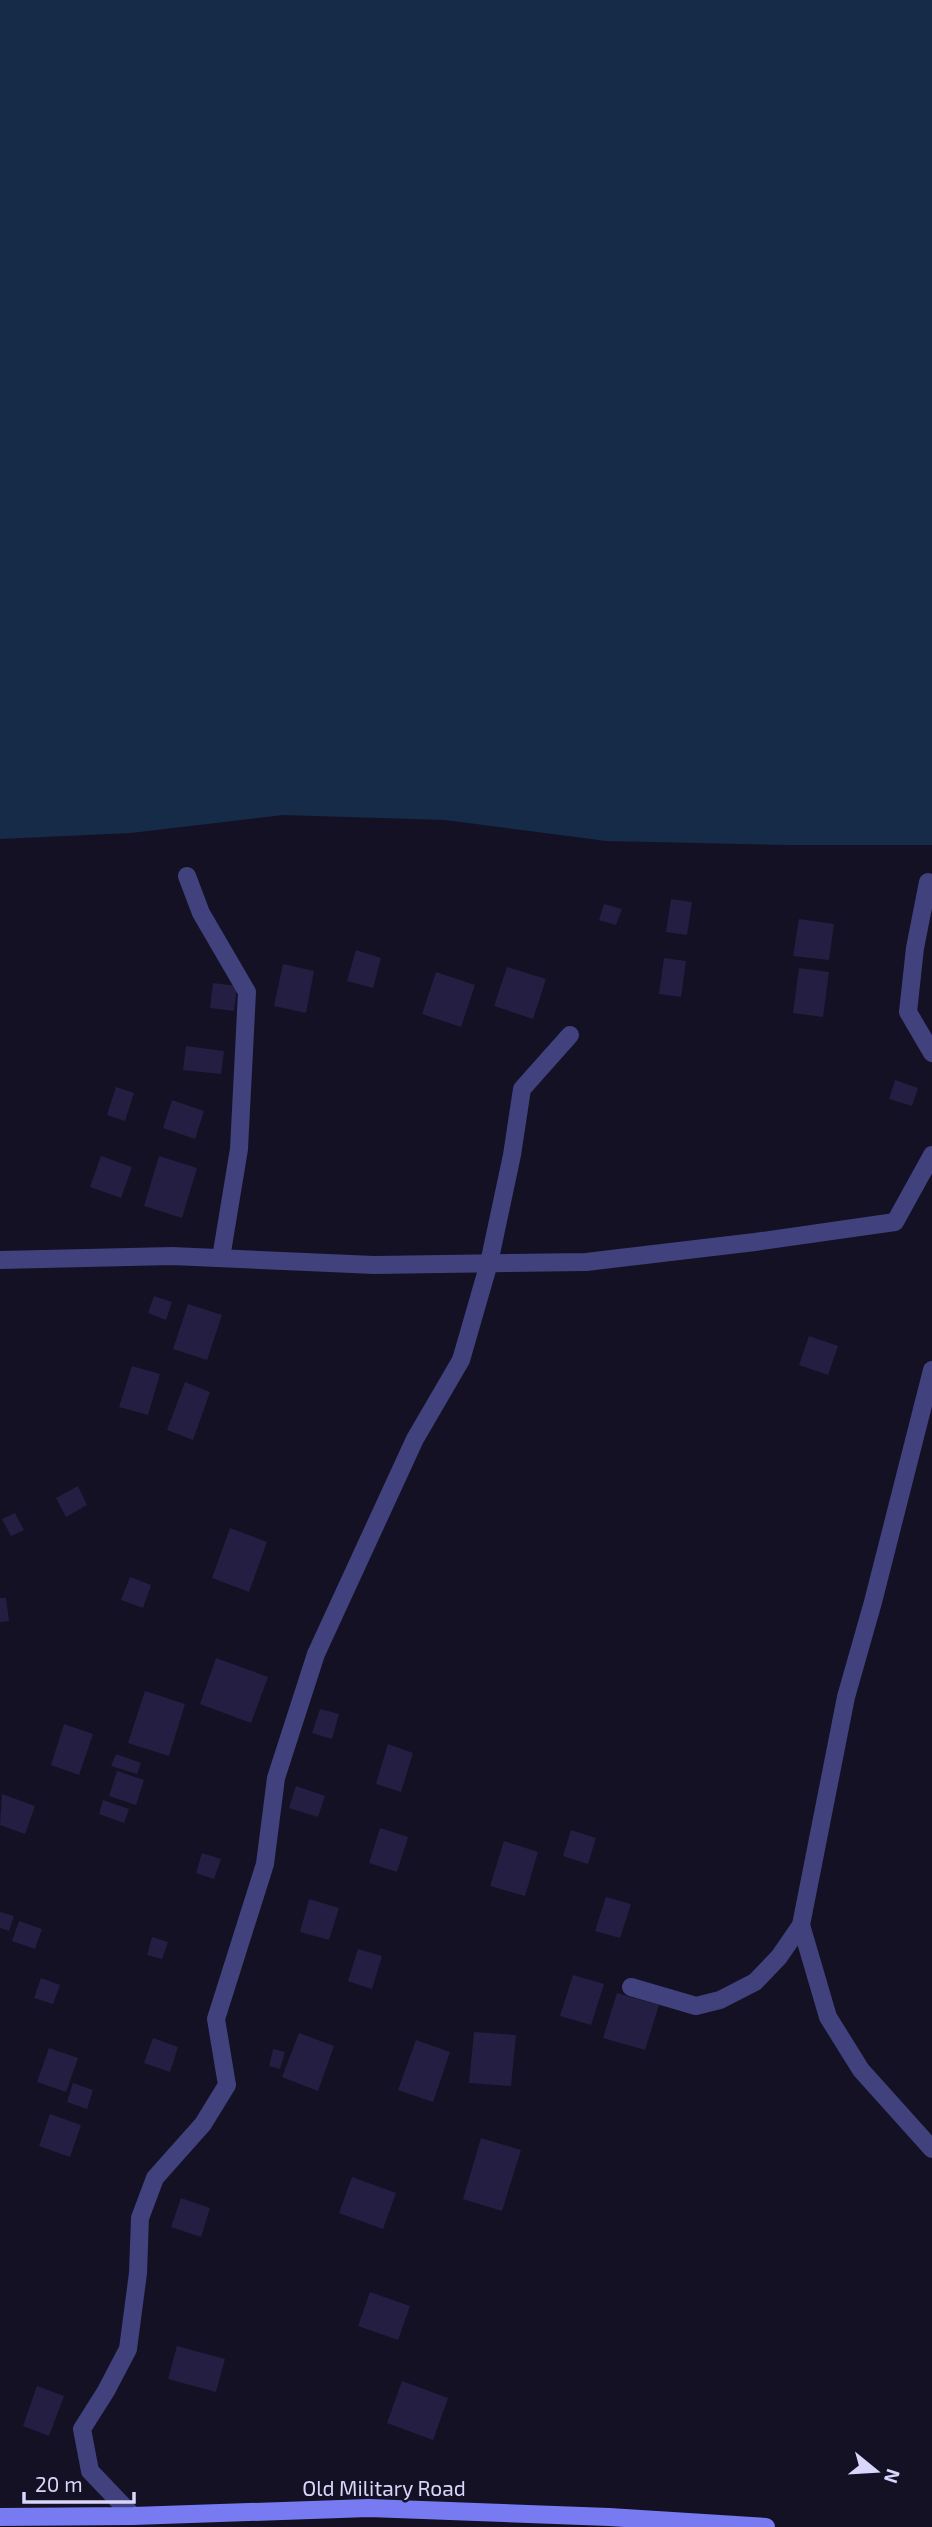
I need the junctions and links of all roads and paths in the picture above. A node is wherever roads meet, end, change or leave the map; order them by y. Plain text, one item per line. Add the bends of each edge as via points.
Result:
1 (187, 876) dead end
2 (928, 883) dead end
3 (570, 1035) dead end
4 (932, 1053) edge
5 (932, 1155) edge
6 (220, 1258) junction
7 (0, 1260) edge
8 (489, 1263) junction
9 (932, 1370) edge
10 (801, 1925) junction
11 (631, 1987) dead end
12 (932, 2149) edge
13 (0, 2516) edge
14 (133, 2516) junction
15 (766, 2527) edge

1 - 6 street via 201,913 247,992 239,1149
2 - 4 street via 908,1012
3 - 8 street via 522,1089
5 - 8 street via 895,1222 586,1262
6 - 7 street
6 - 8 street via 374,1265
8 - 14 street via 461,1360 415,1439 316,1654 276,1778 265,1864 216,2019 227,2085 203,2123 155,2178 140,2218 128,2349 82,2430 90,2471
9 - 10 street via 846,1697
10 - 11 street via 755,1982 720,2000 696,2006
10 - 12 street via 828,2017 861,2070
13 - 14 main road, Old Military Road
14 - 15 main road, Old Military Road via 369,2508

